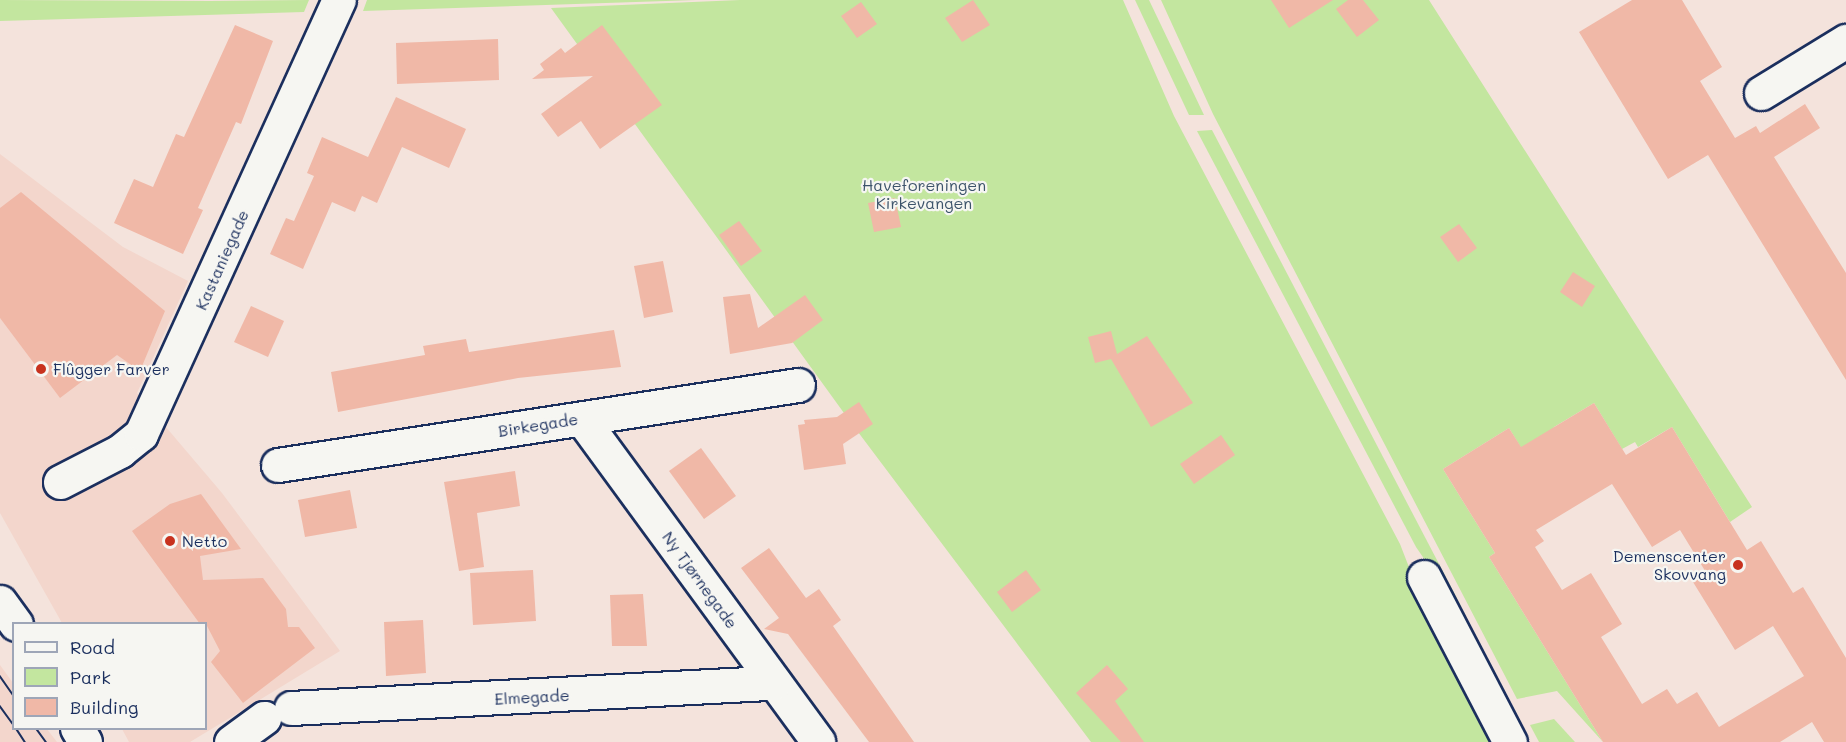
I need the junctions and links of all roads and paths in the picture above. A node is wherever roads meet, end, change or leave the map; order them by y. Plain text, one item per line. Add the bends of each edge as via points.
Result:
1 (339, 0) edge
2 (1846, 41) edge
3 (1761, 93) dead end
4 (798, 385) dead end
5 (582, 418) junction
6 (278, 465) dead end
7 (60, 482) dead end
8 (1424, 577) dead end
9 (0, 602) edge
10 (15, 622) edge
11 (774, 683) junction
12 (234, 741) edge
13 (818, 742) edge
14 (1510, 742) edge

1 - 7 street, Kastaniegade via 141,434 120,451
2 - 3 street
4 - 5 street, Birkegade
5 - 6 street, Birkegade
5 - 11 street, Ny Tjørnegade
8 - 14 street
9 - 10 street
11 - 12 street, Elmegade via 278,713
11 - 13 street, Ny Tjørnegade

